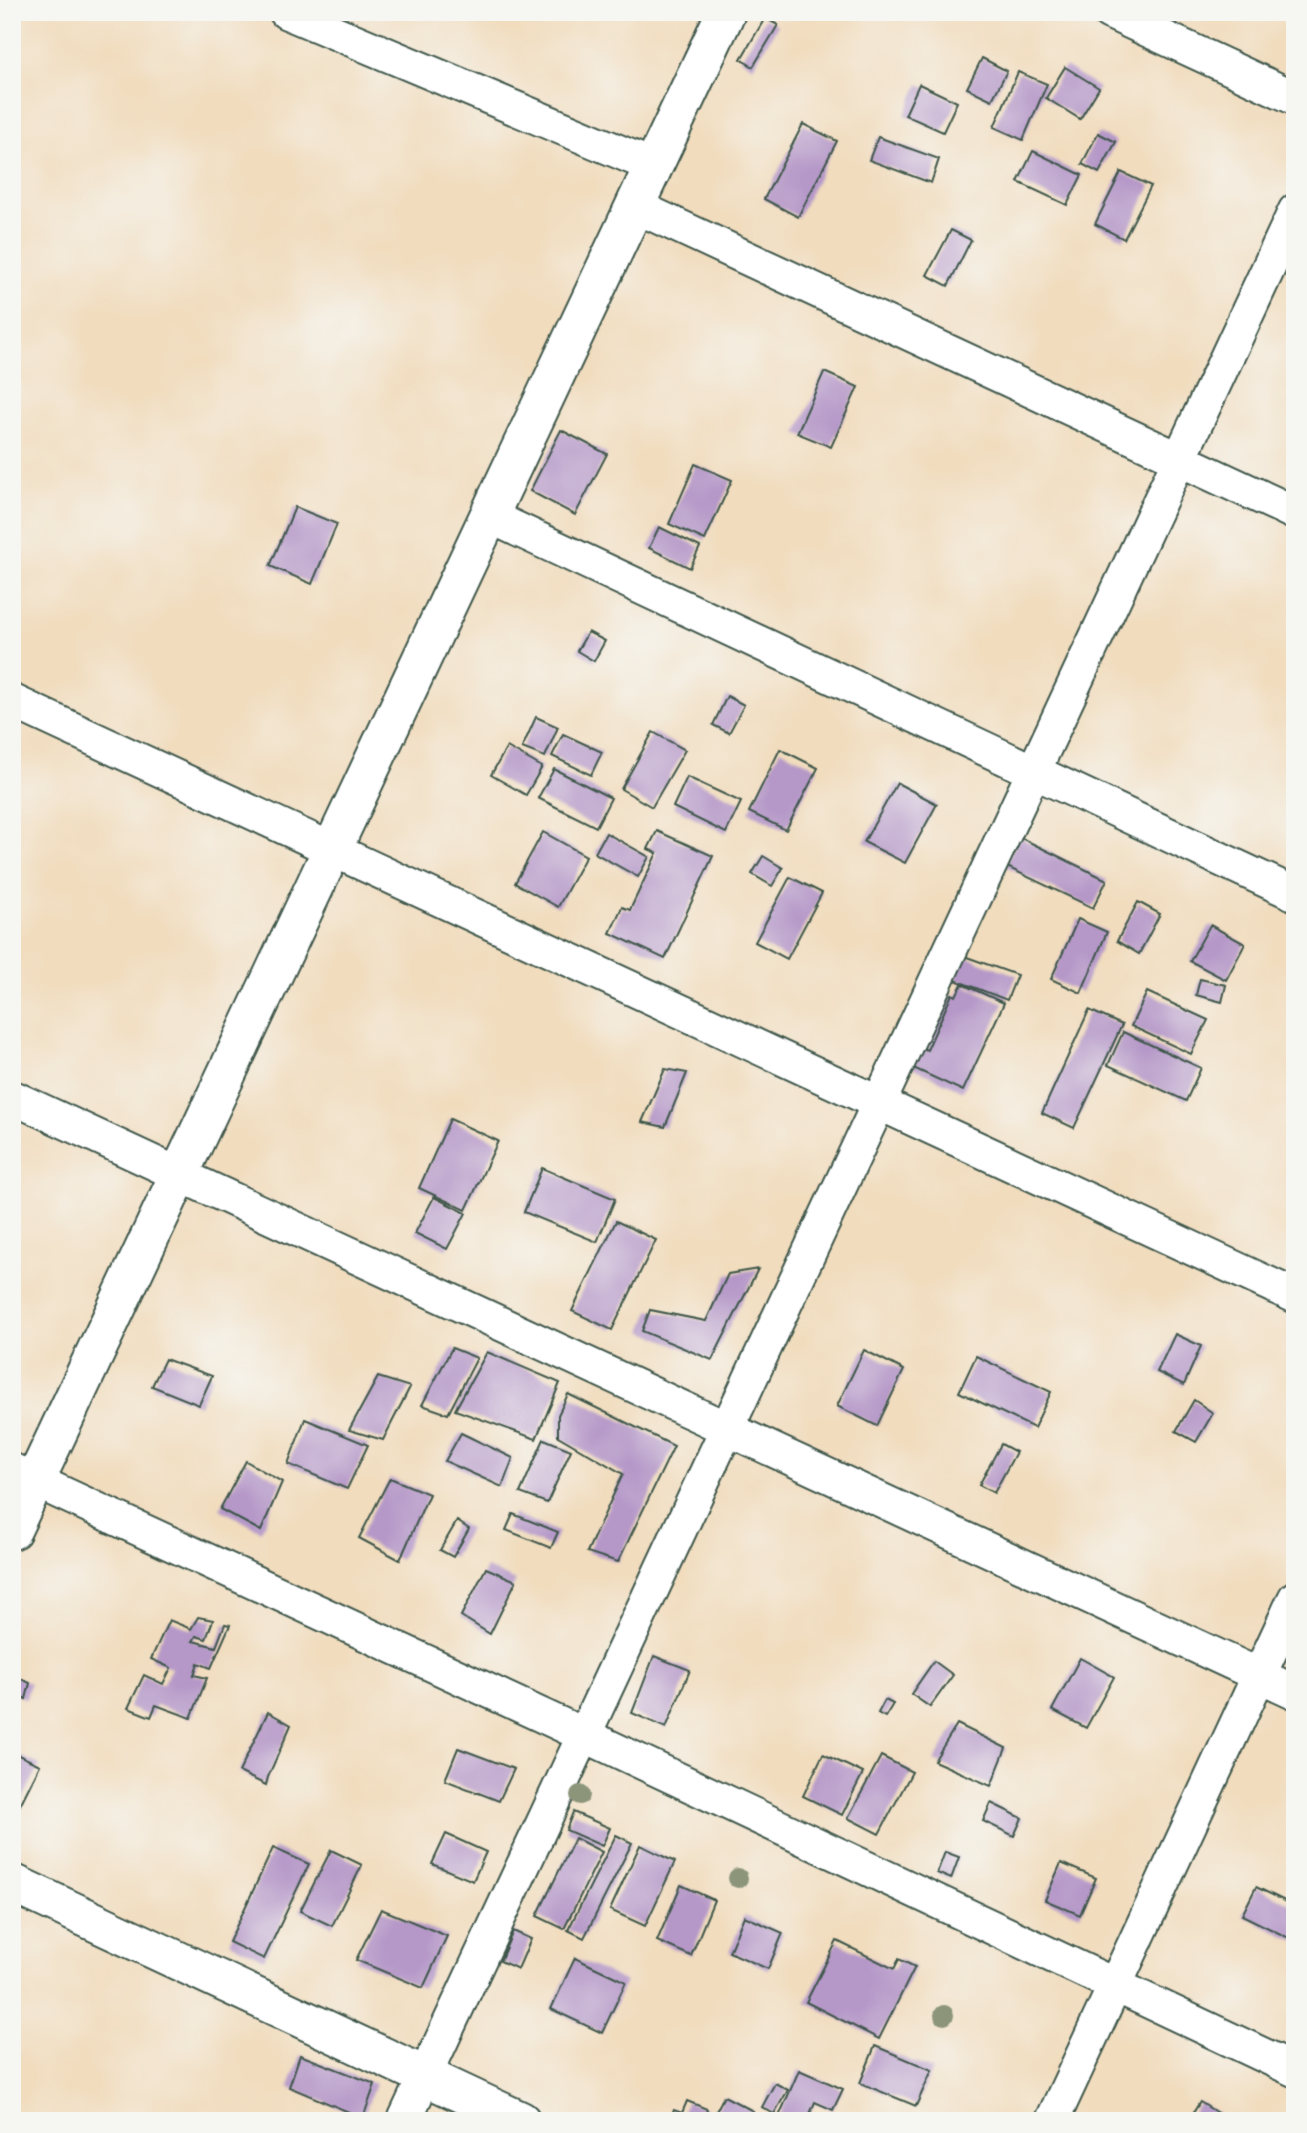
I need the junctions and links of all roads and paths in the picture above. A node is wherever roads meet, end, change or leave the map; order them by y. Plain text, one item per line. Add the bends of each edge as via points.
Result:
1 (286, 12) edge
2 (726, 12) edge
3 (1109, 12) edge
4 (1295, 98) edge
5 (653, 166) junction
6 (635, 206) junction
7 (1295, 211) edge
8 (1179, 459) junction
9 (1295, 513) edge
10 (489, 516) junction
11 (12, 701) edge
12 (1034, 772) junction
13 (332, 849) junction
14 (1295, 894) edge
15 (12, 1097) edge
16 (879, 1103) junction
17 (179, 1175) junction
18 (1295, 1296) edge
19 (727, 1429) junction
20 (24, 1476) edge
21 (12, 1530) edge
22 (1295, 1598) edge
23 (1259, 1676) junction
24 (1295, 1692) edge
25 (584, 1735) junction
26 (12, 1883) edge
27 (1115, 1986) junction
28 (1295, 2070) edge
29 (425, 2076) junction
30 (404, 2121) edge
31 (521, 2121) edge
32 (1052, 2121) edge

1 - 5 street
2 - 5 street
3 - 4 street
5 - 6 street
6 - 8 street
6 - 10 street
7 - 8 street
8 - 9 street
8 - 12 street
10 - 12 street
10 - 13 street
11 - 13 street
12 - 14 street
12 - 16 street
13 - 16 street
13 - 17 street
15 - 17 street
16 - 18 street
16 - 19 street
17 - 19 street
17 - 20 street
19 - 23 street
19 - 25 street
20 - 21 street
20 - 25 street
22 - 23 street
23 - 24 street
23 - 27 street
25 - 27 street
25 - 29 street
26 - 29 street
27 - 28 street
27 - 32 street
29 - 30 street
29 - 31 street

